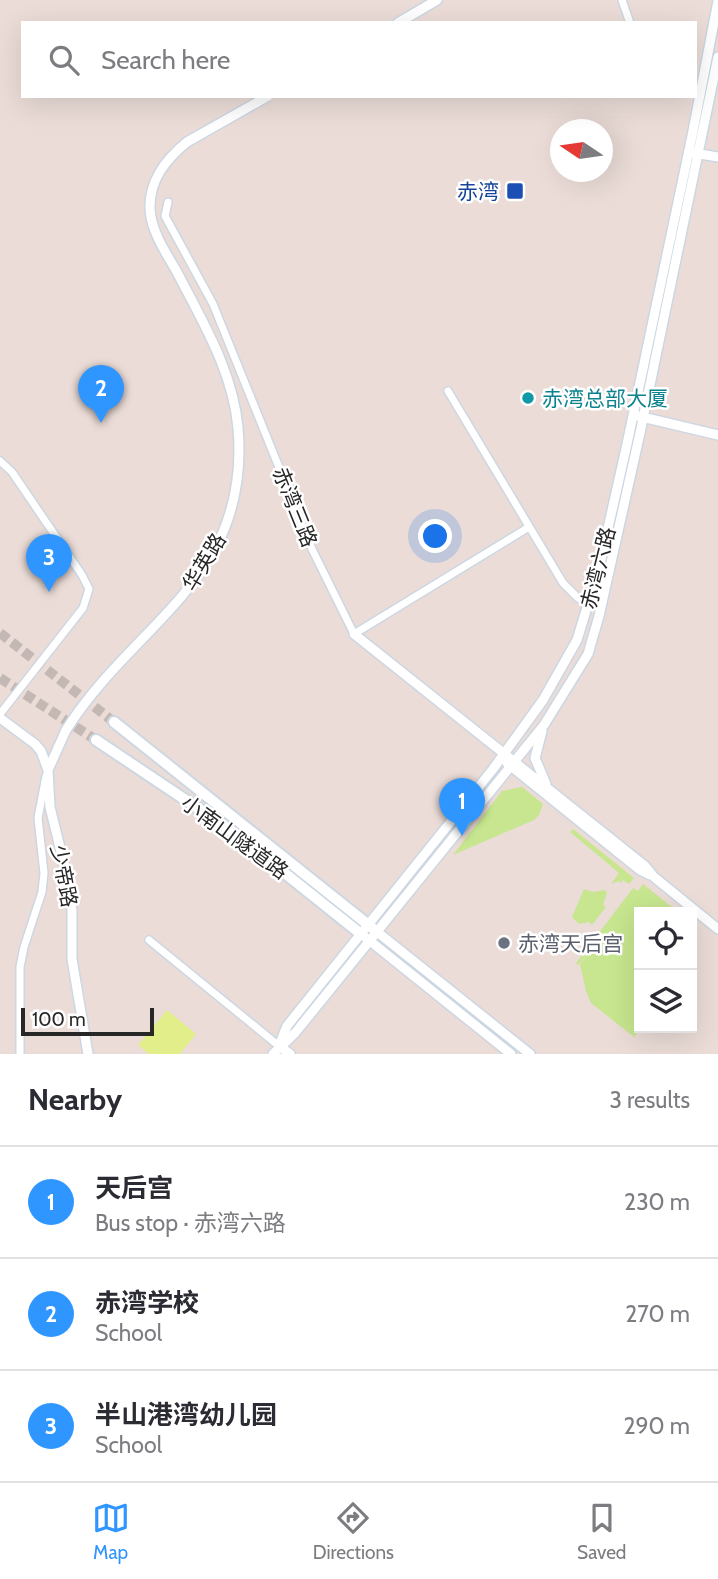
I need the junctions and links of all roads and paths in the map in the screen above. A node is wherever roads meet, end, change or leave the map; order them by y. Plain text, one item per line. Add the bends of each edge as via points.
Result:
1 (437, 0) edge
2 (622, 0) edge
3 (718, 1) edge
4 (401, 21) edge
5 (629, 21) edge
6 (718, 57) edge
7 (264, 98) edge
8 (694, 153) junction
9 (718, 157) edge
10 (168, 202) dead end
11 (448, 391) dead end
12 (638, 416) junction
13 (718, 435) edge
14 (0, 461) edge
15 (529, 527) junction
16 (589, 603) junction
17 (354, 634) junction
18 (0, 716) edge
19 (114, 722) tunnel mouth
20 (544, 725) junction
21 (96, 740) tunnel mouth
22 (503, 755) junction
23 (511, 763) junction
24 (48, 770) junction
25 (551, 791) junction
26 (654, 877) junction
27 (718, 929) edge
28 (369, 933) junction
29 (149, 940) dead end
30 (279, 1046) junction
31 (20, 1054) edge
32 (88, 1054) edge
33 (273, 1054) edge
34 (290, 1054) edge
35 (511, 1054) edge
36 (530, 1054) edge

1 - 4 street
2 - 5 street
3 - 8 street, 赤湾六路
6 - 8 street, 赤湾六路
7 - 24 street, 华英路, bridge via 175,152 159,172 151,201 158,237 209,333 231,392 239,453 225,529 196,582 79,709
8 - 9 street
8 - 12 street, 赤湾六路
10 - 17 street, 赤湾三路 via 165,216 213,304 312,549
11 - 15 street
12 - 13 street
12 - 16 street, 赤湾六路
12 - 20 street, 赤湾六路 via 593,640
14 - 18 street via 82,575 89,595 78,616
15 - 16 street via 563,583
15 - 17 street
16 - 22 street, 赤湾六路 via 562,670
17 - 22 street, 赤湾三路
18 - 24 street, 少帝路 via 35,744
19 - 28 main road, 小南山隧道路
20 - 23 street, 赤湾六路
20 - 25 street via 535,758
21 - 28 main road, 小南山隧道路 via 232,831
22 - 23 street, 赤湾三路
22 - 28 street, 赤湾六路
23 - 25 street, 赤湾三路
23 - 26 street, 赤湾三路
23 - 28 street, 赤湾六路
24 - 31 street, 华英路 via 38,818 43,892 20,967
24 - 32 street, 少帝路 via 50,807 72,910 72,959
25 - 26 street, 赤湾三路
26 - 27 street
28 - 30 street, 赤湾六路 via 287,1026
28 - 35 street
28 - 36 street
29 - 30 street
30 - 33 street, 赤湾六路
30 - 34 street

